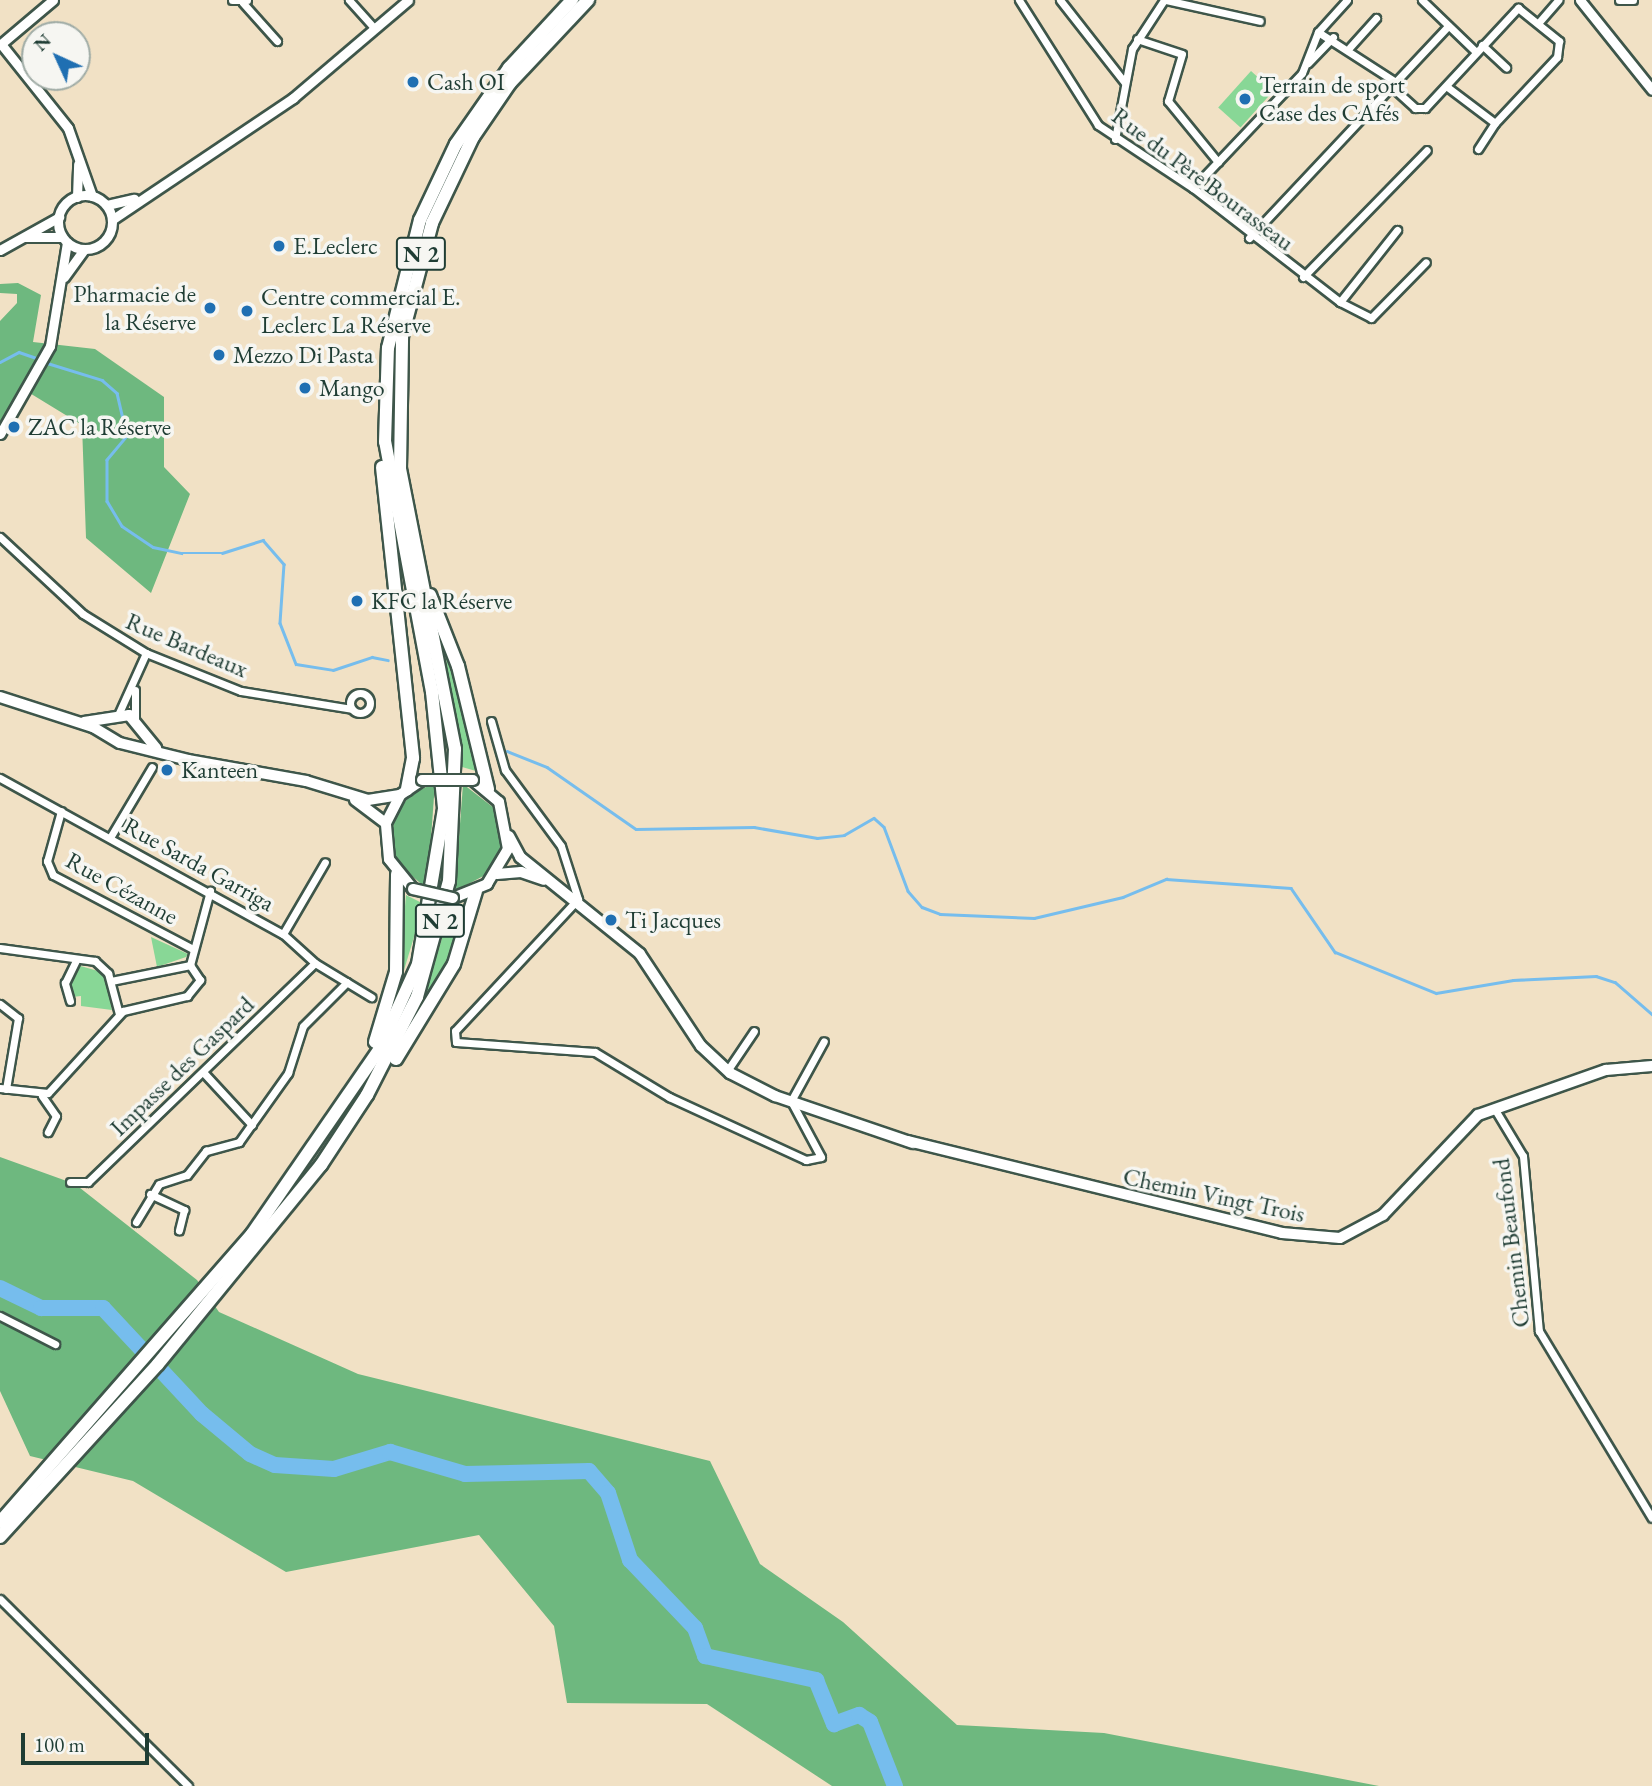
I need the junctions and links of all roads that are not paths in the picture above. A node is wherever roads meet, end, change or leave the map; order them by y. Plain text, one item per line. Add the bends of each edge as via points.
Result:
1 (54, 0) edge
2 (232, 0) edge
3 (349, 0) edge
4 (408, 0) edge
5 (572, 0) edge
6 (588, 0) edge
7 (1019, 0) edge
8 (1060, 0) edge
9 (1165, 0) edge
10 (1348, 0) edge
11 (1422, 0) edge
12 (1558, 0) edge
13 (1580, 0) edge
14 (1619, 0) edge
15 (1633, 0) edge
16 (245, 2) edge
17 (1376, 18) dead end
18 (1260, 20) dead end
19 (1540, 21) junction
20 (1448, 26) junction
21 (374, 28) junction
22 (1318, 32) junction
23 (1333, 37) junction
24 (1137, 38) junction
25 (277, 41) dead end
26 (0, 44) edge
27 (1482, 45) junction
28 (1350, 47) junction
29 (1476, 52) junction
30 (1308, 63) junction
31 (1506, 67) dead end
32 (1125, 83) junction
33 (1395, 85) junction
34 (1446, 86) junction
35 (1652, 89) edge
36 (1494, 123) junction
37 (1115, 139) junction
38 (1478, 149) dead end
39 (1427, 150) dead end
40 (79, 159) junction
41 (1218, 162) junction
42 (1193, 188) junction
43 (92, 196) junction
44 (145, 196) junction
45 (77, 197) junction
46 (107, 205) junction
47 (59, 217) junction
48 (113, 219) junction
49 (1397, 230) dead end
50 (23, 237) junction
51 (1249, 238) junction
52 (65, 239) junction
53 (84, 249) junction
54 (0, 250) edge
55 (1426, 262) dead end
56 (1303, 277) junction
57 (61, 282) junction
58 (1340, 302) junction
59 (0, 434) edge
60 (385, 442) junction
61 (0, 537) edge
62 (416, 558) junction
63 (146, 653) junction
64 (136, 683) junction
65 (0, 697) edge
66 (352, 709) dead end
67 (115, 717) junction
68 (491, 721) dead end
69 (78, 722) junction
70 (137, 724) junction
71 (113, 740) junction
72 (127, 743) junction
73 (158, 750) junction
74 (152, 767) dead end
75 (0, 778) edge
76 (488, 789) junction
77 (404, 792) junction
78 (345, 795) junction
79 (61, 811) junction
80 (386, 824) junction
81 (111, 836) junction
82 (509, 836) junction
83 (325, 862) dead end
84 (397, 874) junction
85 (497, 874) junction
86 (560, 887) junction
87 (210, 891) junction
88 (476, 891) junction
89 (578, 899) junction
90 (283, 933) junction
91 (0, 948) edge
92 (193, 949) junction
93 (76, 960) junction
94 (315, 963) junction
95 (191, 965) junction
96 (111, 981) junction
97 (347, 982) junction
98 (371, 997) dead end
99 (70, 1001) dead end
100 (0, 1004) edge
101 (119, 1014) junction
102 (754, 1031) dead end
103 (824, 1041) dead end
104 (1652, 1066) edge
105 (727, 1070) junction
106 (203, 1072) junction
107 (3, 1088) edge
108 (350, 1093) junction
109 (42, 1096) junction
110 (791, 1101) junction
111 (1494, 1107) junction
112 (252, 1125) junction
113 (48, 1132) dead end
114 (321, 1165) junction
115 (70, 1182) dead end
116 (150, 1194) junction
117 (136, 1222) dead end
118 (179, 1230) dead end
119 (257, 1236) junction
120 (0, 1316) edge
121 (55, 1344) dead end
122 (41, 1487) junction
123 (1652, 1518) edge
124 (0, 1522) edge
125 (0, 1537) edge
126 (0, 1599) edge
127 (188, 1786) edge

1 - 26 street
2 - 16 street
3 - 21 street
4 - 21 street
5 - 60 highway, N 2 via 482,103 420,220 388,348
6 - 62 highway, N 2 via 510,83 473,137 415,272 397,391 400,469
7 - 37 street, Rue du Père Bourasseau via 1082,103
8 - 32 street
9 - 18 street
9 - 24 street
10 - 22 street
11 - 20 street
12 - 19 street
13 - 35 street
14 - 15 street
16 - 25 street
17 - 28 street
19 - 27 street via 1526,9 1514,10
19 - 36 street via 1559,41 1557,57
20 - 29 street
20 - 33 street
21 - 44 street via 214,155
22 - 23 street
22 - 30 street
23 - 28 street
23 - 30 street
24 - 32 street
24 - 41 street via 1182,54 1168,101
26 - 40 street via 53,105
27 - 29 street
27 - 31 street
28 - 33 street
29 - 34 street
30 - 41 street
32 - 37 street
33 - 34 street via 1421,110
33 - 51 street
34 - 36 street
36 - 38 street
37 - 42 street, Rue du Père Bourasseau
39 - 56 street, Rue du Père Bourasseau
40 - 43 street
40 - 45 street
41 - 42 street
42 - 51 street, Rue du Père Bourasseau
43 - 45 street
43 - 46 street
44 - 46 street
44 - 48 street
45 - 47 street
46 - 48 street
47 - 50 street
47 - 52 street
48 - 53 street via 107,239
49 - 58 street
50 - 52 street
50 - 54 street
51 - 56 street, Rue du Père Bourasseau
52 - 53 street
52 - 57 street
53 - 57 street
55 - 58 street, Rue du Père Bourasseau via 1371,318
56 - 58 street, Rue du Père Bourasseau
57 - 59 street via 50,346
60 - 77 highway via 381,493 413,758
60 - 108 highway, N 2 via 432,692 444,808 418,964 379,1050
61 - 63 street, Rue Bardeaux via 83,614
62 - 76 highway via 458,666
62 - 114 highway, N 2 via 455,749 449,881 417,997 368,1095
63 - 64 street
63 - 66 street, Rue Bardeaux via 241,691
64 - 67 street
64 - 70 street
65 - 69 main road
67 - 69 main road
67 - 70 main road
67 - 71 main road
68 - 89 street via 505,770 561,846
69 - 71 main road
70 - 72 main road
70 - 73 main road
71 - 72 main road
72 - 73 main road
73 - 78 main road
74 - 81 street
75 - 79 street, Rue Sarda Garriga
76 - 77 main road, bridge via 456,775 422,780
76 - 82 main road via 507,818
77 - 78 main road via 368,800
77 - 80 main road
78 - 80 main road
79 - 81 street, Rue Sarda Garriga
79 - 92 street, Rue Cézanne via 47,861 52,875
80 - 84 main road via 389,859
81 - 87 street, Rue Sarda Garriga
82 - 85 main road
82 - 86 main road, Chemin Vingt Trois via 520,857
83 - 90 street
84 - 88 main road, bridge via 413,889 453,898
84 - 108 highway via 391,999
85 - 86 main road, Chemin Vingt Trois via 521,872
85 - 88 main road
86 - 89 main road, Chemin Vingt Trois
87 - 90 street, Rue Sarda Garriga
87 - 92 street
88 - 114 highway via 454,964
89 - 105 main road, Chemin Vingt Trois via 640,954 701,1046
89 - 110 street via 455,1031 456,1042 595,1052 669,1097 799,1160 821,1157
90 - 94 street, Rue Sarda Garriga
91 - 93 street
92 - 95 street
93 - 96 street via 95,961
93 - 99 street via 65,983
94 - 97 street, Rue Sarda Garriga
94 - 106 street, Impasse des Gaspard
95 - 96 street
95 - 101 street via 200,980 187,996
96 - 101 street
97 - 98 street, Rue Sarda Garriga
97 - 112 street via 303,1026 288,1073
100 - 107 street via 18,1018
101 - 109 street
102 - 105 street
103 - 110 street
104 - 111 main road, Chemin Vingt Trois via 1606,1070
105 - 110 main road, Chemin Vingt Trois
106 - 112 street
106 - 115 street, Impasse des Gaspard via 88,1182
107 - 109 street
108 - 119 highway, N 2
109 - 113 street via 57,1116
110 - 111 main road, Chemin Vingt Trois via 908,1141 1043,1179 1282,1233 1346,1237 1373,1224 1459,1128
111 - 123 street, Chemin Beaufond via 1523,1156 1539,1331
112 - 116 street via 239,1142 206,1151 190,1173 165,1180
114 - 119 highway, N 2
116 - 117 street
116 - 118 street via 184,1210
119 - 122 highway, N 2
120 - 121 street
122 - 124 highway, N 2
122 - 125 highway, N 2
126 - 127 street

